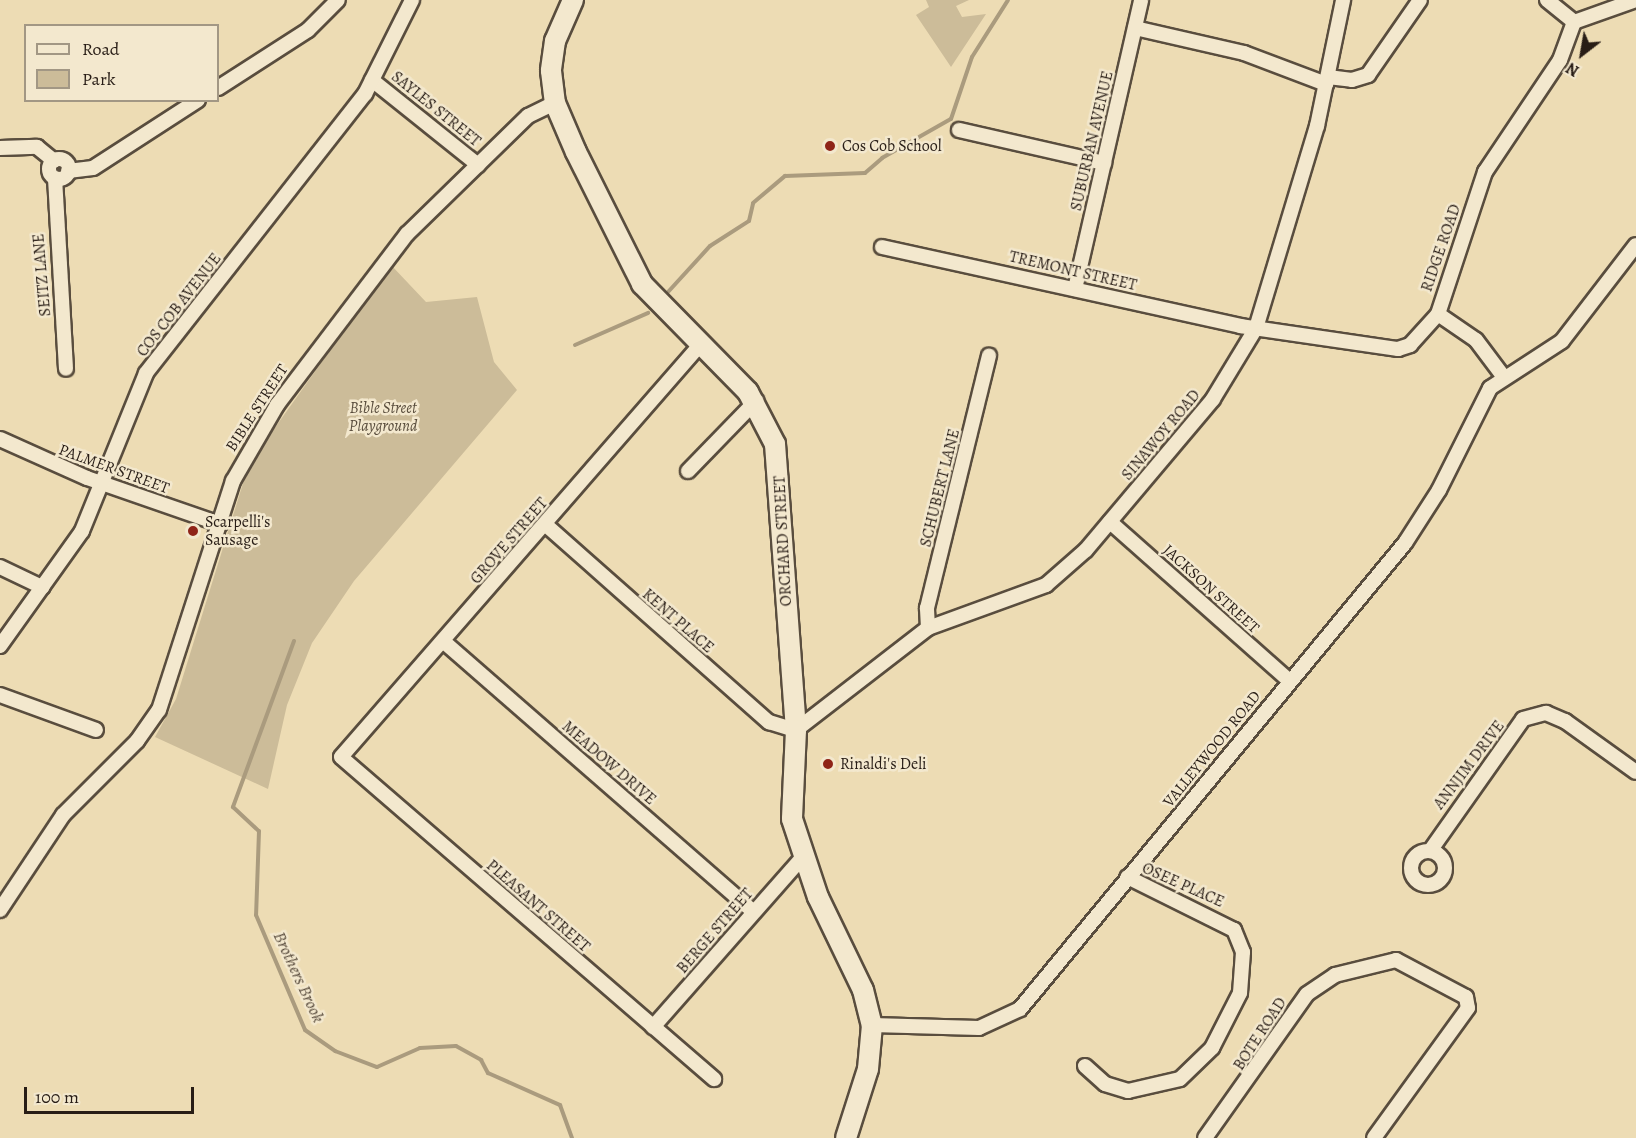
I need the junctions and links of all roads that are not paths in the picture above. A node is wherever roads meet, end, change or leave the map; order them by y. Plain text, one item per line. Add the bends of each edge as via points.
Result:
1 (338, 0) edge
2 (412, 0) edge
3 (573, 0) edge
4 (1141, 0) edge
5 (1343, 0) edge
6 (1420, 0) edge
7 (1547, 0) edge
8 (1636, 0) edge
9 (1574, 22) junction
10 (1135, 28) junction
11 (372, 80) junction
12 (1327, 81) junction
13 (219, 87) edge
14 (195, 102) edge
15 (555, 103) junction
16 (959, 129) dead end
17 (0, 148) edge
18 (54, 161) junction
19 (1104, 163) junction
20 (478, 165) junction
21 (68, 171) junction
22 (55, 178) junction
23 (1636, 245) edge
24 (882, 247) dead end
25 (1075, 289) junction
26 (1438, 314) junction
27 (1256, 328) junction
28 (700, 345) junction
29 (989, 356) dead end
30 (66, 369) dead end
31 (1503, 376) junction
32 (756, 401) junction
33 (0, 438) edge
34 (688, 471) dead end
35 (102, 481) junction
36 (1110, 522) junction
37 (220, 524) junction
38 (546, 525) junction
39 (0, 567) edge
40 (42, 587) junction
41 (928, 628) junction
42 (443, 641) junction
43 (0, 646) edge
44 (1290, 681) junction
45 (0, 695) edge
46 (96, 730) dead end
47 (796, 730) junction
48 (341, 758) joint
49 (1636, 772) edge
50 (1430, 851) dead end
51 (803, 857) junction
52 (1127, 877) junction
53 (0, 910) edge
54 (753, 911) junction
55 (872, 1024) junction
56 (653, 1028) junction
57 (1085, 1066) dead end
58 (714, 1078) dead end
59 (846, 1138) edge
60 (1205, 1138) edge
61 (1374, 1138) edge

1 - 13 street via 308,30
2 - 11 street, COS COB AVENUE
3 - 15 street, ORCHARD STREET via 552,54
4 - 10 street, SUBURBAN AVENUE
5 - 12 street, SINAWOY ROAD
6 - 12 street via 1368,75
7 - 9 street
8 - 9 street
9 - 26 street, RIDGE ROAD via 1560,60 1485,172
10 - 12 street via 1244,53
10 - 19 street, SUBURBAN AVENUE
11 - 20 street, SAYLES STREET
11 - 35 street, COS COB AVENUE via 146,373
12 - 27 street, SINAWOY ROAD
14 - 21 street via 93,168
15 - 20 street, BIBLE STREET via 528,116
15 - 28 street, ORCHARD STREET via 637,275
16 - 19 street
17 - 18 street via 37,147
18 - 21 street via 65,161
18 - 22 street, SEITZ LANE via 49,168
19 - 25 street, SUBURBAN AVENUE
20 - 37 street, BIBLE STREET via 393,251 304,366 247,451
21 - 22 street
22 - 30 street, SEITZ LANE
23 - 31 street, VALLEYWOOD ROAD via 1562,341
24 - 25 street, TREMONT STREET
25 - 27 street, TREMONT STREET
26 - 27 street, RIDGE ROAD via 1410,345 1389,350
26 - 31 street via 1476,340
27 - 36 street, SINAWOY ROAD via 1224,384
28 - 32 street, ORCHARD STREET
28 - 38 street, GROVE STREET
29 - 41 street, SCHUBERT LANE via 927,608
31 - 44 street, VALLEYWOOD ROAD via 1475,413 1424,516
32 - 34 street
32 - 47 street, ORCHARD STREET via 778,460
33 - 35 street, PALMER STREET
35 - 37 street, PALMER STREET
35 - 40 street, COS COB AVENUE via 82,531
36 - 41 street, SINAWOY ROAD via 1078,559 1038,590
36 - 44 street, JACKSON STREET
37 - 53 street, BIBLE STREET via 159,710 137,741 63,815
38 - 42 street, GROVE STREET
38 - 47 street, KENT PLACE via 769,722
39 - 40 street
40 - 43 street, COS COB AVENUE
41 - 47 street, SINAWOY ROAD
42 - 48 street, GROVE STREET
42 - 54 street, MEADOW DRIVE
44 - 52 street, VALLEYWOOD ROAD
45 - 46 street
47 - 51 street, ORCHARD STREET via 790,805
48 - 56 street, PLEASANT STREET
49 - 50 street, ANNJIM DRIVE via 1565,721 1546,713 1523,719
51 - 54 street, BERGE STREET
51 - 55 street, ORCHARD STREET via 863,990
52 - 55 street, VALLEYWOOD ROAD via 1011,1017 979,1028
52 - 57 street, OSEE PLACE via 1234,930 1243,952 1240,993 1212,1048 1180,1079 1128,1091 1105,1084
54 - 56 street, BERGE STREET
55 - 59 street, ORCHARD STREET via 870,1060
56 - 58 street, PLEASANT STREET
60 - 61 street, BOTE ROAD via 1307,994 1335,975 1396,960 1466,998 1468,1008

